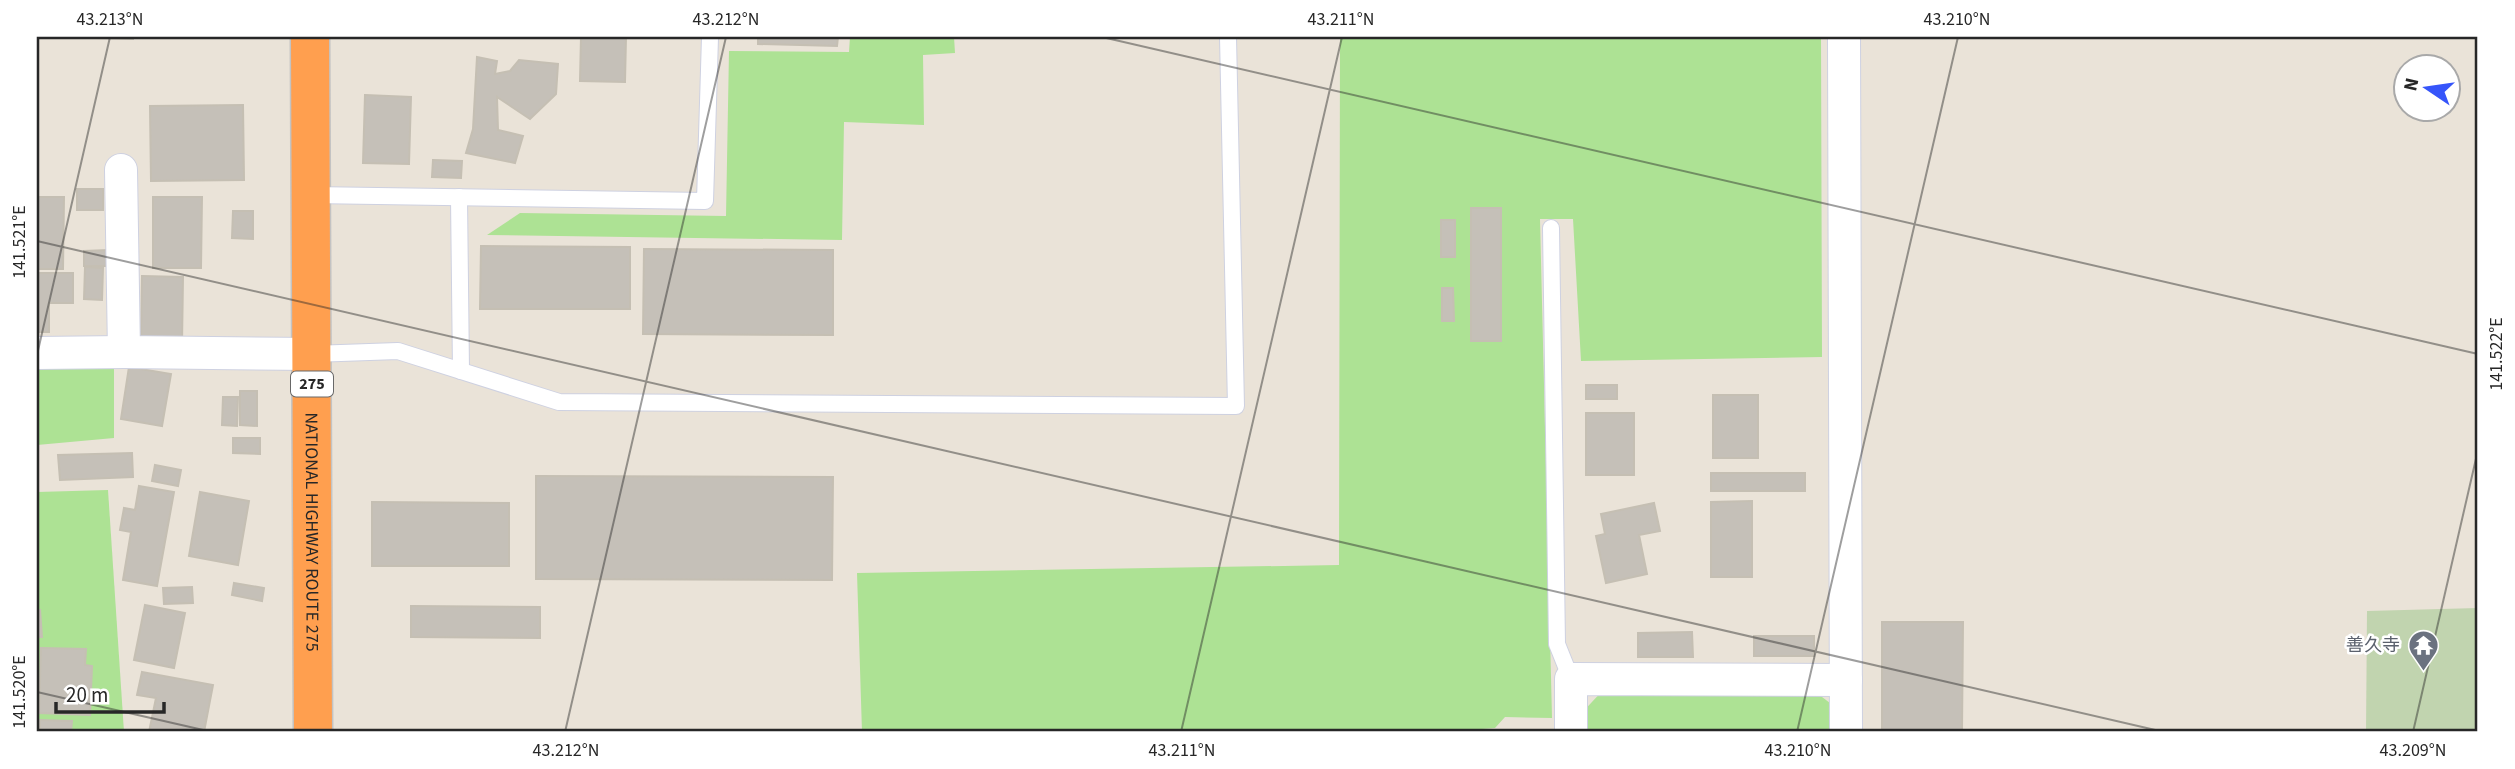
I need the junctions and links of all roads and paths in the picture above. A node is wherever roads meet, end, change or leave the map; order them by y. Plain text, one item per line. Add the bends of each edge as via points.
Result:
1 (310, 37) edge
2 (710, 37) edge
3 (1228, 37) edge
4 (1844, 37) edge
5 (121, 170) dead end
6 (311, 195) junction
7 (459, 197) junction
8 (1552, 228) dead end
9 (124, 352) junction
10 (37, 353) edge
11 (312, 354) junction
12 (461, 371) junction
13 (1571, 679) junction
14 (1846, 680) junction
15 (313, 732) edge
16 (1571, 732) edge
17 (1846, 732) edge

1 - 6 highway, NATIONAL HIGHWAY ROUTE 275 / 275
2 - 7 lane via 705,201
3 - 12 lane via 1236,406 559,401
4 - 14 street
5 - 9 street
6 - 7 lane
6 - 11 highway, NATIONAL HIGHWAY ROUTE 275 / 275
7 - 12 lane
8 - 13 lane via 1557,644
9 - 10 street
9 - 11 street
11 - 12 lane via 398,351
11 - 15 highway, NATIONAL HIGHWAY ROUTE 275 / 275
13 - 14 street
13 - 16 street
14 - 17 street

